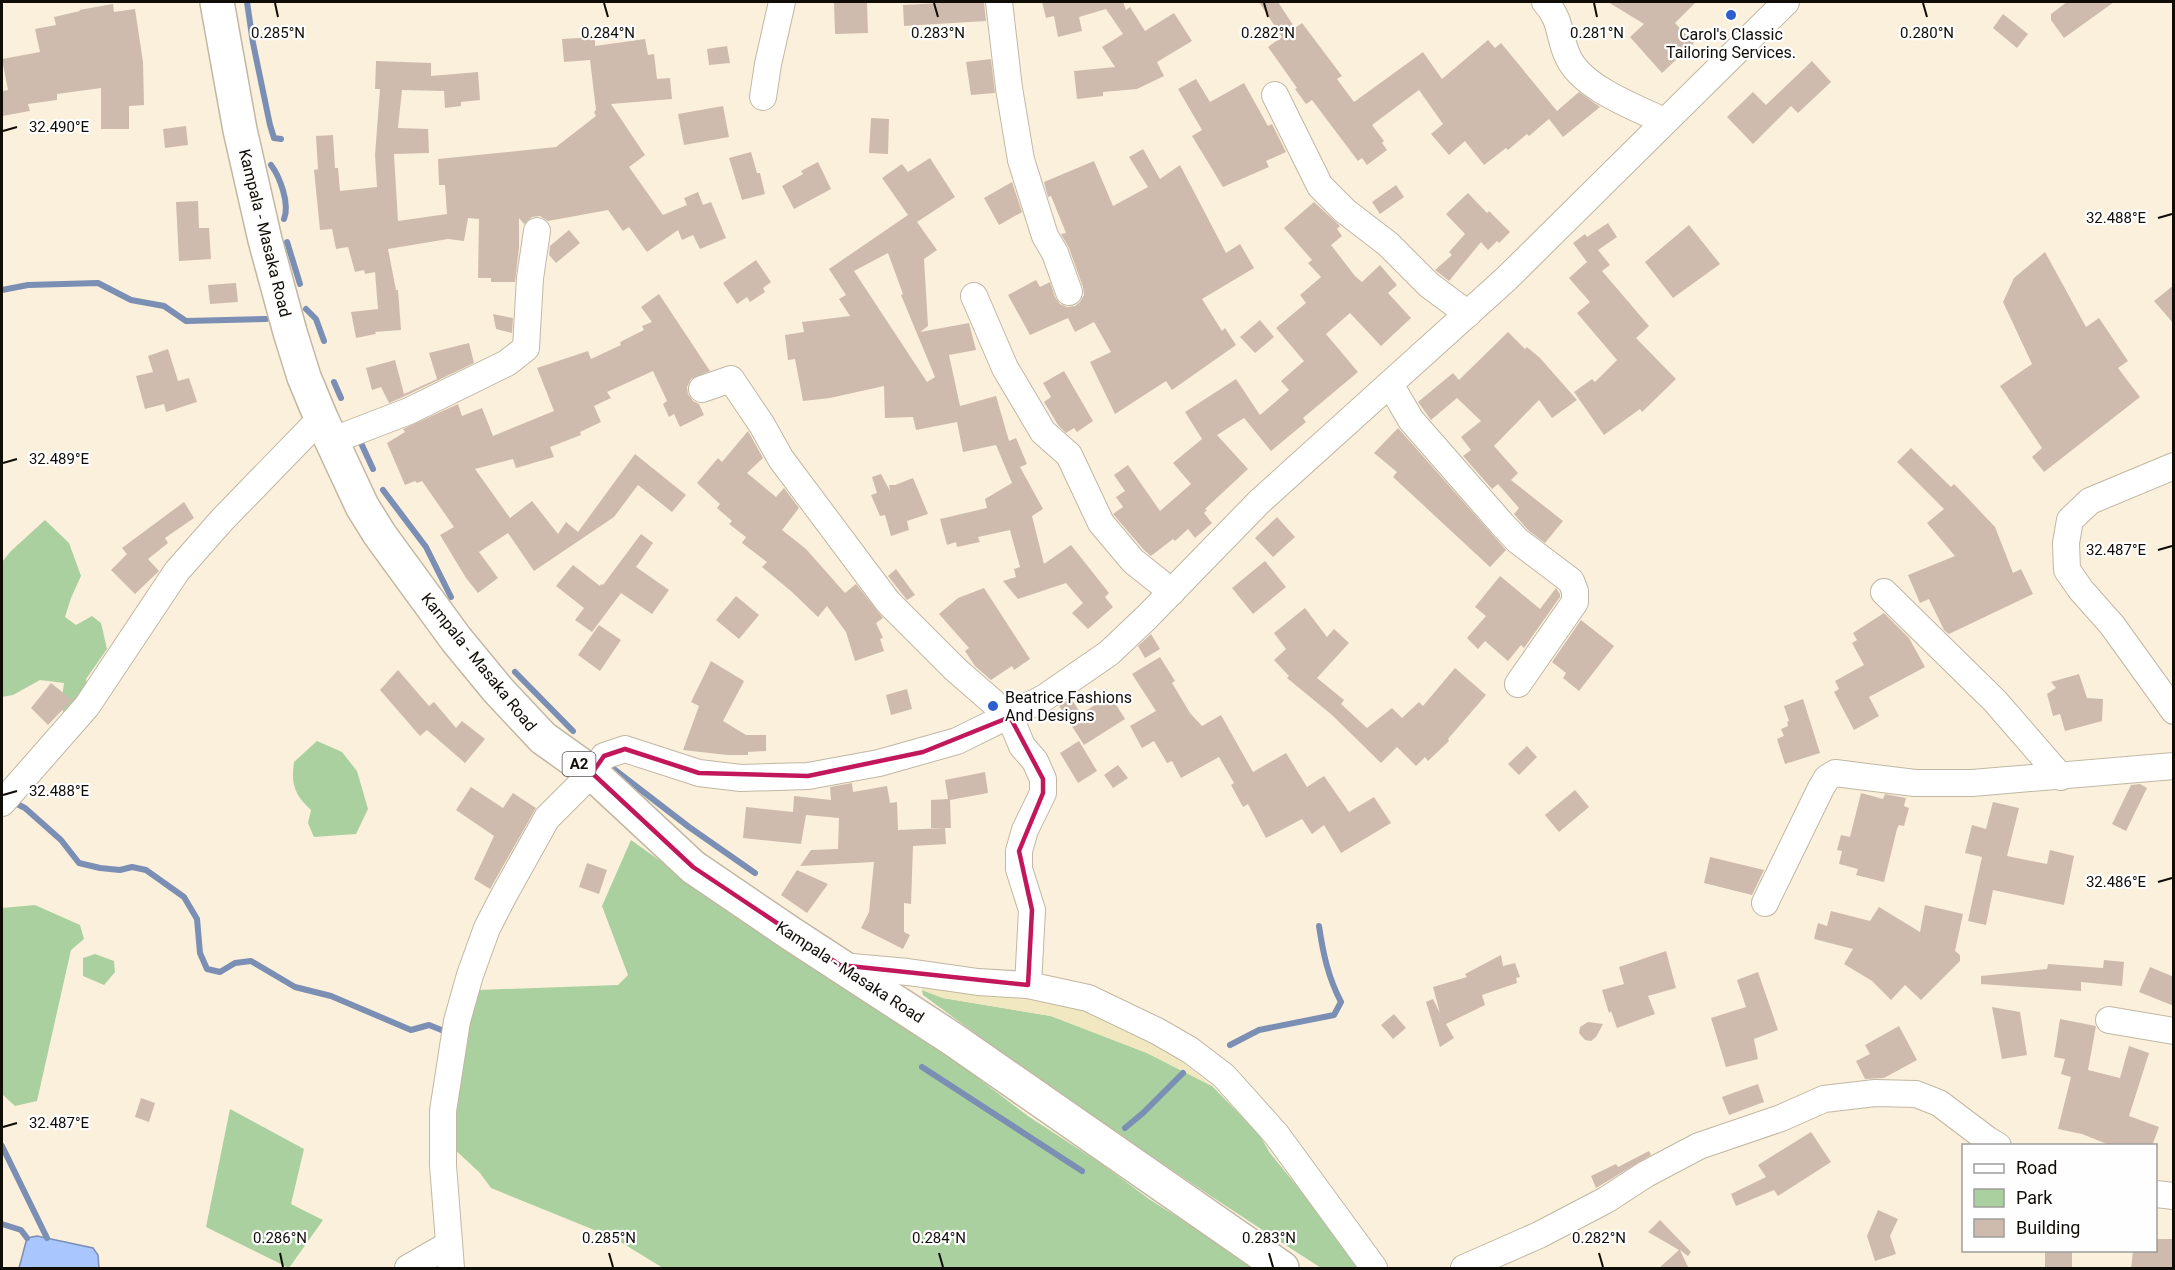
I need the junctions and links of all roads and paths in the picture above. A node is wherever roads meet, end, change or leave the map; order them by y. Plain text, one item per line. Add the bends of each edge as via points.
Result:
1 (217, 2) edge
2 (782, 2) edge
3 (999, 2) edge
4 (1545, 2) edge
5 (1786, 2) edge
6 (1275, 95) dead end
7 (763, 97) dead end
8 (1664, 121) junction
9 (537, 231) dead end
10 (1069, 292) dead end
11 (974, 296) dead end
12 (1468, 314) junction
13 (1390, 384) junction
14 (702, 389) dead end
15 (326, 430) junction
16 (2174, 466) edge
17 (1172, 592) junction
18 (1884, 592) dead end
19 (1518, 684) dead end
20 (2174, 711) edge
21 (1010, 717) junction
22 (2174, 766) edge
23 (592, 774) junction
24 (2061, 777) junction
25 (2, 803) edge
26 (1765, 903) dead end
27 (840, 966) junction
28 (1028, 985) junction
29 (2109, 1020) dead end
30 (2174, 1031) edge
31 (1995, 1144) edge
32 (2157, 1194) edge
33 (2174, 1196) edge
34 (449, 1257) edge
35 (408, 1269) edge
36 (1282, 1269) edge
37 (1374, 1269) edge
38 (1464, 1269) edge

1 - 15 main road, Kampala - Masaka Road / A2 via 265,240 290,332
2 - 7 street
3 - 10 street via 1021,160 1045,236
4 - 8 street via 1554,11 1569,58 1577,70 1611,95
5 - 8 street
6 - 12 street via 1326,193 1388,244 1429,285
8 - 12 street
9 - 15 street via 526,348 519,355 409,411
11 - 17 street via 1005,368 1043,432 1069,455 1101,523 1133,561
12 - 13 street
13 - 17 street via 1259,502
13 - 19 street via 1411,420 1502,524 1571,581 1575,602
14 - 21 street via 731,379 787,466 888,602
15 - 23 main road, Kampala - Masaka Road / A2 via 380,535 456,639 543,738
15 - 25 street via 222,520 177,571 87,706
16 - 20 street via 2090,501 2070,520 2066,543 2067,570
17 - 21 street via 1109,653
18 - 24 street via 1995,701
21 - 23 street via 923,752 808,776 741,778 699,773 625,749 604,756
21 - 28 street via 1022,746 1043,779 1043,793 1019,851 1019,869 1032,910
22 - 24 street
23 - 27 main road, Kampala - Masaka Road / A2 via 693,867
23 - 34 street via 547,818 487,928 470,975 457,1021 443,1111
24 - 26 street via 1915,783 1834,773 1821,788
27 - 28 street
27 - 36 main road, Kampala - Masaka Road / A2 via 954,1040
28 - 37 street via 1088,998 1124,1014 1190,1050 1224,1076 1276,1134
29 - 30 street
31 - 38 street via 1939,1103 1916,1095 1875,1093 1824,1100 1699,1146 1606,1200
32 - 33 street
34 - 35 street

